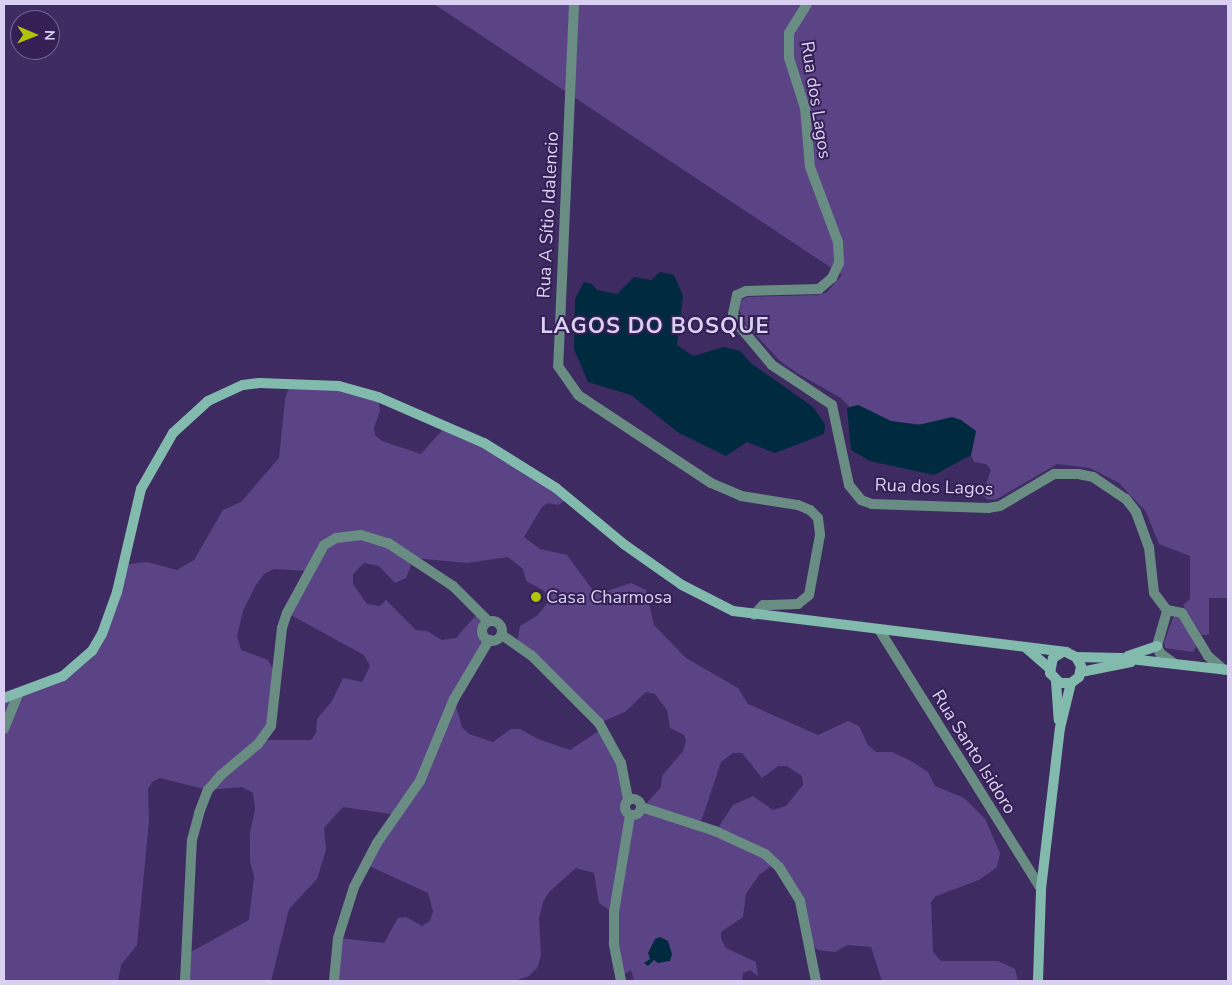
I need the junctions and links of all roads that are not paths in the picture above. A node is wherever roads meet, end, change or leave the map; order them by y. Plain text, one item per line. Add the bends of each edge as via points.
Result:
1 (574, 4) edge
2 (808, 4) edge
3 (1167, 610) junction
4 (754, 615) junction
5 (488, 621) junction
6 (880, 631) junction
7 (502, 635) junction
8 (488, 640) junction
9 (1157, 646) junction
10 (1024, 647) junction
11 (1061, 653) junction
12 (1076, 656) junction
13 (1121, 658) junction
14 (1140, 661) junction
15 (1175, 664) junction
16 (1049, 668) junction
17 (1226, 670) edge
18 (1081, 672) junction
19 (1056, 681) junction
20 (1070, 683) junction
21 (18, 694) junction
22 (4, 698) edge
23 (1060, 728) junction
24 (4, 729) edge
25 (628, 800) junction
26 (641, 807) junction
27 (630, 815) junction
28 (1041, 888) junction
29 (620, 980) edge
30 (185, 981) edge
31 (334, 981) edge
32 (816, 981) edge
33 (1038, 981) edge

1 - 4 street, Rua A Sítio Idalencio via 558,366 578,395 592,406 711,483 741,496 798,506 810,510 818,518 820,535 809,595 798,604 763,605
2 - 3 street, Rua dos Lagos via 789,33 789,58 805,108 810,167 838,242 839,263 832,278 819,289 746,291 737,295 733,314 740,327 779,371 832,404 849,486 861,500 882,504 988,508 1000,506 1054,474 1093,478 1126,499 1136,512 1149,547 1154,593
3 - 9 street
3 - 17 street via 1182,613 1208,656
4 - 6 street
4 - 21 street via 733,611 682,585 625,545 556,488 484,442 378,397 339,386 260,383 243,385 208,401 173,433 141,489 117,592 97,642 64,676
5 - 7 street via 500,623
5 - 8 street via 482,631
5 - 30 street via 453,586 414,558 374,537 346,536 324,545 287,613 278,646 274,713 266,736 221,774 208,790 198,813 192,840
6 - 10 street via 995,641
6 - 28 street, Rua Santo Isidoro
7 - 8 street via 496,640
7 - 25 street via 531,655 599,723 621,764
8 - 31 street via 454,699 420,780 377,843 358,880 338,938
9 - 13 street
9 - 15 street via 1160,653
10 - 11 street
10 - 16 street
11 - 12 street
11 - 16 street via 1053,658
12 - 13 street
12 - 18 street
13 - 14 street
14 - 15 street
14 - 18 street
15 - 17 street
16 - 19 street
18 - 20 street
19 - 20 street
19 - 23 street
20 - 23 street
21 - 22 street
21 - 24 street
23 - 28 street
25 - 26 street via 635,799
25 - 27 street via 624,806
26 - 27 street via 638,814
26 - 32 street via 737,840 765,854 779,867 800,901
27 - 29 street via 614,912 614,944
28 - 33 street

